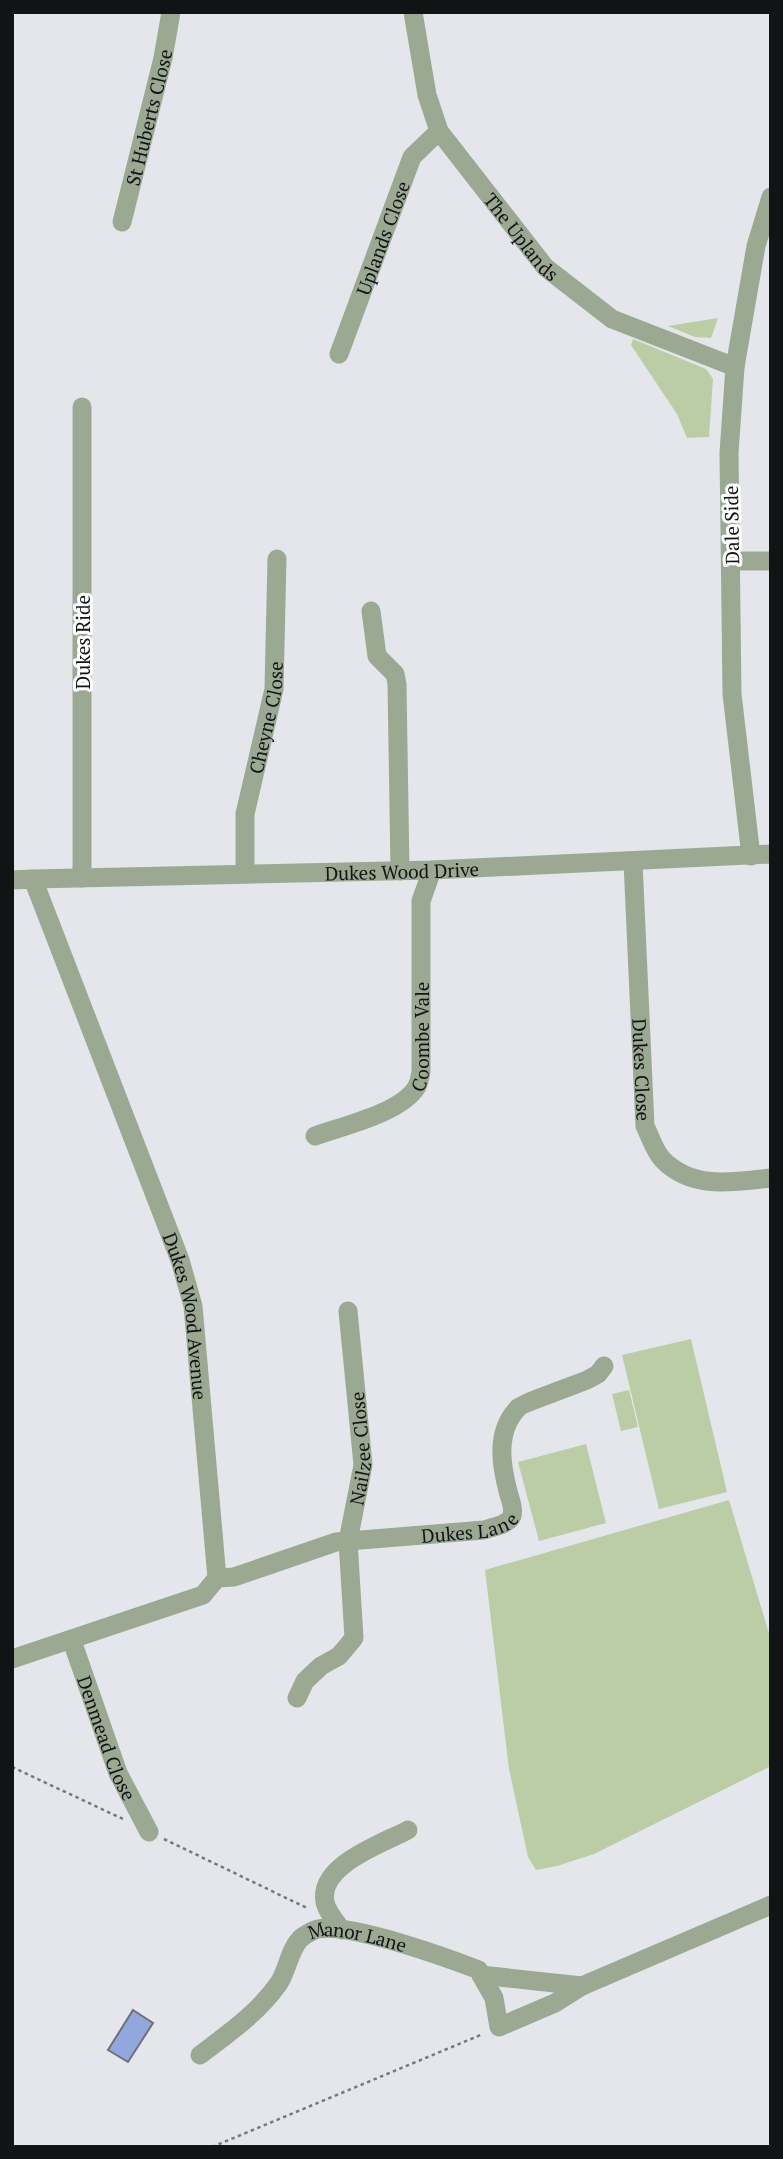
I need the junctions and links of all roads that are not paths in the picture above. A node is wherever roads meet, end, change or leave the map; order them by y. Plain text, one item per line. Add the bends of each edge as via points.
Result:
1 (171, 12) edge
2 (413, 12) edge
3 (439, 131) junction
4 (771, 197) edge
5 (122, 222) dead end
6 (339, 354) dead end
7 (735, 367) junction
8 (82, 407) dead end
9 (277, 559) dead end
10 (732, 561) junction
11 (771, 561) edge
12 (371, 611) dead end
13 (761, 855) edge
14 (633, 862) junction
15 (432, 870) junction
16 (400, 871) junction
17 (245, 874) junction
18 (82, 878) junction
19 (33, 879) junction
20 (12, 880) edge
21 (315, 1136) dead end
22 (771, 1178) edge
23 (348, 1311) dead end
24 (604, 1366) dead end
25 (348, 1541) junction
26 (217, 1578) junction
27 (72, 1641) junction
28 (12, 1659) edge
29 (297, 1698) dead end
30 (408, 1830) dead end
31 (149, 1832) road end
32 (771, 1905) edge
33 (342, 1930) junction
34 (481, 1975) junction
35 (582, 1986) junction
36 (200, 2055) dead end

1 - 5 street, St Huberts Close
2 - 3 street, The Uplands via 427,94
3 - 6 street, Uplands Close via 412,157
3 - 7 street, The Uplands via 545,267 612,319
4 - 7 street, Dale Side via 756,246
7 - 10 street, Dale Side via 729,453
8 - 18 street, Dukes Ride
9 - 17 street, Cheyne Close via 274,689 245,814
10 - 11 street
10 - 13 street, Dale Side via 732,694
12 - 16 street via 377,656 395,674 397,684
13 - 14 street, Dukes Wood Drive
14 - 15 street, Dukes Wood Drive
14 - 22 street, Dukes Close via 645,1126 662,1159 690,1179 721,1184
15 - 16 street, Dukes Wood Drive
15 - 21 street, Coombe Vale via 421,901 418,1087 389,1109
16 - 17 street, Dukes Wood Drive
17 - 18 street, Dukes Wood Drive
18 - 19 street, Dukes Wood Drive
19 - 20 street
19 - 26 street, Dukes Wood Avenue via 180,1260 193,1306
23 - 25 street, Nailzee Close via 363,1465
24 - 25 street, Dukes Lane via 587,1380 519,1405 505,1427 501,1452 513,1508 507,1522 484,1530
25 - 26 street, Dukes Lane via 234,1577
25 - 29 street, Nailzee Close via 354,1638 339,1656 305,1681
26 - 27 street via 203,1595
27 - 28 street
27 - 31 street, Denmead Close via 118,1773
30 - 33 street via 357,1856 328,1880 325,1901
32 - 35 street, Manor Lane
33 - 34 street, Manor Lane via 442,1955 479,1970
33 - 36 street, Manor Lane via 318,1929 301,1938 281,1980 257,2010
34 - 35 street, Manor Lane
34 - 35 street, Manor Lane via 494,1998 499,2027

